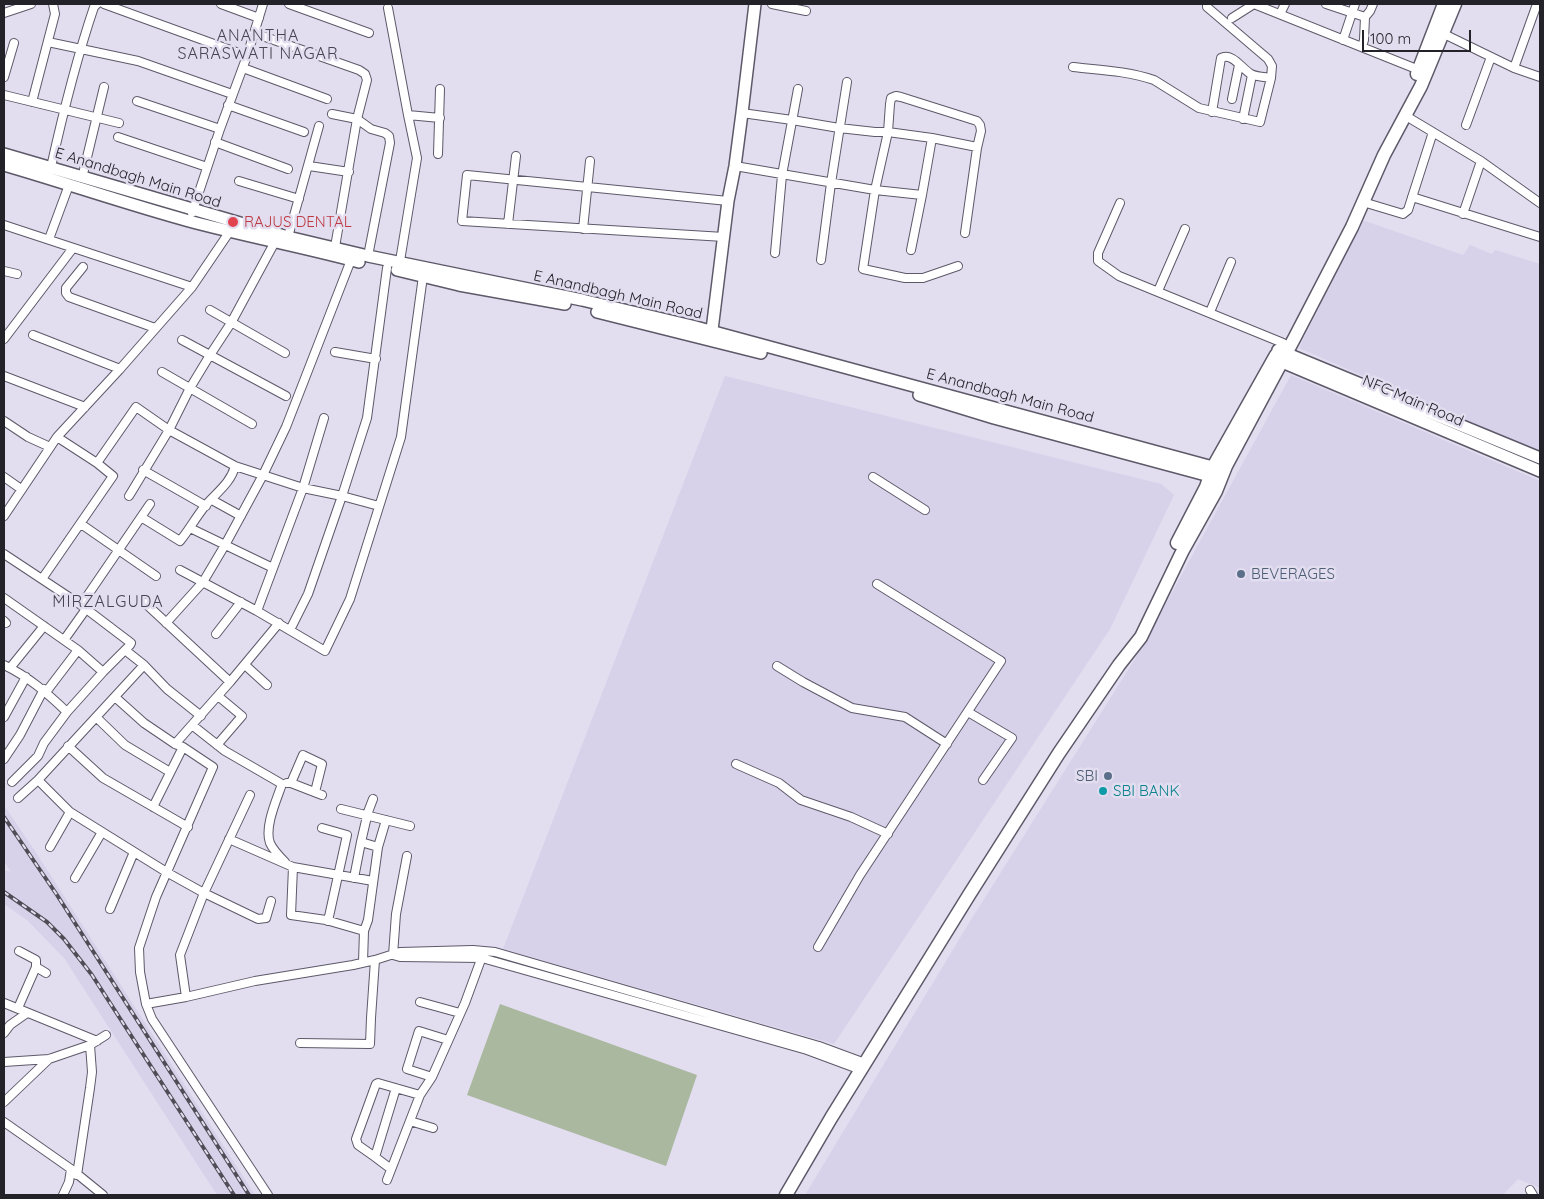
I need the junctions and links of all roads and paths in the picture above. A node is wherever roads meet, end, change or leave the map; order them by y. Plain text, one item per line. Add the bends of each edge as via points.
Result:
1 (31, 4) edge
2 (53, 4) edge
3 (97, 4) edge
4 (104, 4) edge
5 (221, 4) edge
6 (262, 4) edge
7 (289, 4) edge
8 (755, 4) edge
9 (772, 4) edge
10 (1206, 4) edge
11 (1254, 4) edge
12 (1285, 4) edge
13 (1326, 4) edge
14 (1355, 4) edge
15 (1373, 4) edge
16 (1444, 4) edge
17 (1455, 4) edge
18 (1537, 4) edge
19 (388, 8) dead end
20 (806, 12) dead end
21 (4, 13) edge
22 (1351, 13) junction
23 (1280, 14) junction
24 (1365, 17) junction
25 (259, 18) junction
26 (1232, 18) dead end
27 (254, 33) junction
28 (369, 33) dead end
29 (1444, 34) junction
30 (1343, 40) junction
31 (48, 42) junction
32 (14, 44) dead end
33 (1362, 47) junction
34 (80, 49) junction
35 (247, 56) junction
36 (1491, 57) junction
37 (1239, 65) junction
38 (1073, 67) dead end
39 (243, 68) junction
40 (1514, 68) junction
41 (1419, 70) junction
42 (1252, 75) junction
43 (4, 77) edge
44 (1540, 77) edge
45 (1271, 78) junction
46 (846, 82) dead end
47 (104, 87) dead end
48 (798, 88) dead end
49 (440, 89) dead end
50 (232, 94) junction
51 (4, 95) edge
52 (327, 99) dead end
53 (1232, 99) dead end
54 (137, 101) dead end
55 (32, 102) junction
56 (228, 105) junction
57 (64, 110) junction
58 (1212, 112) junction
59 (742, 113) junction
60 (332, 114) dead end
61 (408, 115) junction
62 (1406, 116) junction
63 (98, 118) junction
64 (440, 118) junction
65 (357, 119) junction
66 (1243, 119) junction
67 (792, 120) junction
68 (119, 123) dead end
69 (1466, 125) dead end
70 (319, 126) dead end
71 (220, 128) junction
72 (839, 128) junction
73 (304, 132) dead end
74 (888, 132) junction
75 (1433, 132) junction
76 (118, 138) dead end
77 (932, 138) junction
78 (216, 142) junction
79 (977, 147) junction
80 (4, 154) edge
81 (438, 154) dead end
82 (516, 156) dead end
83 (590, 161) dead end
84 (1481, 162) junction
85 (4, 165) edge
86 (309, 166) junction
87 (735, 166) junction
88 (52, 168) junction
89 (207, 168) junction
90 (288, 169) dead end
91 (349, 172) junction
92 (782, 175) junction
93 (82, 178) junction
94 (513, 179) junction
95 (239, 181) dead end
96 (830, 183) junction
97 (69, 185) junction
98 (588, 187) junction
99 (875, 190) junction
100 (922, 195) junction
101 (1412, 197) junction
102 (299, 199) junction
103 (728, 201) junction
104 (1120, 202) dead end
105 (1363, 202) junction
106 (1540, 203) edge
107 (1463, 214) junction
108 (191, 215) junction
109 (508, 224) junction
110 (4, 225) edge
111 (584, 229) junction
112 (1185, 229) dead end
113 (230, 231) junction
114 (965, 233) dead end
115 (724, 237) junction
116 (1540, 237) edge
117 (281, 238) junction
118 (49, 239) junction
119 (73, 248) junction
120 (334, 248) junction
121 (911, 250) dead end
122 (775, 253) dead end
123 (368, 256) junction
124 (351, 260) junction
125 (821, 260) dead end
126 (1231, 262) dead end
127 (958, 266) dead end
128 (82, 267) dead end
129 (395, 267) junction
130 (4, 271) edge
131 (17, 274) dead end
132 (423, 276) junction
133 (192, 287) junction
134 (1158, 291) junction
135 (210, 310) dead end
136 (1210, 312) junction
137 (231, 323) junction
138 (155, 328) junction
139 (33, 335) dead end
140 (712, 336) junction
141 (4, 339) edge
142 (182, 340) dead end
143 (334, 352) dead end
144 (286, 353) dead end
145 (1281, 353) junction
146 (210, 355) junction
147 (376, 359) junction
148 (120, 369) junction
149 (162, 372) dead end
150 (4, 376) edge
151 (190, 388) junction
152 (286, 396) dead end
153 (85, 407) junction
154 (324, 418) dead end
155 (252, 424) dead end
156 (5, 425) edge
157 (169, 430) junction
158 (57, 437) junction
159 (50, 447) junction
160 (1540, 458) edge
161 (97, 463) junction
162 (235, 466) junction
163 (144, 470) junction
164 (1540, 471) edge
165 (1217, 473) junction
166 (263, 475) junction
167 (4, 476) edge
168 (872, 477) dead end
169 (303, 488) junction
170 (21, 489) junction
171 (129, 496) dead end
172 (342, 496) junction
173 (208, 503) junction
174 (150, 504) dead end
175 (379, 506) junction
176 (925, 510) dead end
177 (4, 516) edge
178 (141, 516) junction
179 (241, 516) junction
180 (81, 524) junction
181 (190, 528) junction
182 (226, 545) junction
183 (119, 550) junction
184 (4, 554) edge
185 (273, 568) junction
186 (180, 570) dead end
187 (156, 576) dead end
188 (42, 579) junction
189 (203, 582) junction
190 (876, 584) dead end
191 (5, 600) edge
192 (241, 602) junction
193 (145, 603) dead end
194 (84, 607) junction
195 (257, 611) junction
196 (166, 623) junction
197 (279, 624) junction
198 (44, 626) junction
199 (290, 630) junction
200 (216, 634) dead end
201 (64, 640) junction
202 (78, 650) junction
203 (125, 650) junction
204 (144, 665) junction
205 (245, 665) junction
206 (777, 666) dead end
207 (7, 667) edge
208 (103, 672) junction
209 (26, 677) junction
210 (230, 682) junction
211 (267, 685) dead end
212 (45, 691) junction
213 (218, 696) junction
214 (115, 697) junction
215 (68, 712) junction
216 (968, 712) junction
217 (201, 716) junction
218 (4, 717) edge
219 (96, 717) junction
220 (192, 725) junction
221 (175, 744) junction
222 (947, 744) junction
223 (217, 745) junction
224 (68, 746) junction
225 (183, 747) junction
226 (4, 758) edge
227 (736, 764) dead end
228 (170, 772) junction
229 (38, 780) junction
230 (983, 780) dead end
231 (12, 782) dead end
232 (287, 784) junction
233 (250, 795) dead end
234 (18, 798) dead end
235 (373, 799) dead end
236 (153, 807) junction
237 (341, 809) dead end
238 (70, 812) junction
239 (367, 816) junction
240 (386, 820) junction
241 (410, 826) dead end
242 (188, 827) junction
243 (322, 828) dead end
244 (102, 832) junction
245 (888, 834) junction
246 (229, 839) junction
247 (361, 842) junction
248 (378, 846) junction
249 (50, 847) dead end
250 (134, 852) junction
251 (407, 856) dead end
252 (285, 862) junction
253 (293, 866) junction
254 (168, 873) junction
255 (338, 875) junction
256 (75, 878) dead end
257 (354, 878) junction
258 (373, 881) junction
259 (204, 893) junction
260 (271, 900) dead end
261 (110, 909) dead end
262 (328, 921) junction
263 (364, 931) junction
264 (818, 948) dead end
265 (19, 951) dead end
266 (484, 954) junction
267 (393, 955) junction
268 (375, 960) junction
269 (363, 962) junction
270 (36, 967) junction
271 (46, 972) dead end
272 (186, 997) junction
273 (420, 1002) dead end
274 (4, 1003) edge
275 (146, 1004) junction
276 (18, 1008) junction
277 (27, 1013) junction
278 (460, 1013) junction
279 (4, 1033) edge
280 (106, 1035) dead end
281 (448, 1040) junction
282 (94, 1043) junction
283 (300, 1043) dead end
284 (49, 1059) junction
285 (4, 1062) edge
286 (860, 1065) junction
287 (432, 1077) junction
288 (396, 1088) junction
289 (420, 1095) junction
290 (4, 1102) edge
291 (410, 1121) junction
292 (4, 1122) edge
293 (433, 1128) dead end
294 (375, 1157) junction
295 (391, 1168) junction
296 (74, 1172) junction
297 (387, 1180) dead end
298 (63, 1195) edge
299 (103, 1195) edge
300 (268, 1195) edge
301 (777, 1195) edge
302 (786, 1195) edge

1 - 21 street
2 - 31 street via 55,14
3 - 34 street
4 - 35 street
5 - 25 street
6 - 25 street
7 - 28 street
8 - 59 street
9 - 20 street
10 - 45 street via 1268,59 1272,66
11 - 23 street
11 - 26 street
12 - 23 street
13 - 22 street
14 - 22 street
15 - 24 street
16 - 41 main road
17 - 29 main road
18 - 40 street
19 - 61 street
22 - 24 street
22 - 30 street
23 - 30 street
24 - 33 street
25 - 27 street
27 - 35 street
27 - 65 street via 365,74 367,80
29 - 36 street
29 - 62 main road
30 - 33 street
31 - 34 street
31 - 55 street
32 - 43 street
33 - 41 street
34 - 50 street via 138,61
34 - 57 street
35 - 39 street
36 - 40 street
36 - 69 street
37 - 42 street
37 - 53 street
37 - 58 street via 1231,57 1222,58
38 - 58 street via 1133,74 1154,80 1194,107
39 - 50 street
39 - 52 street
40 - 44 street
41 - 145 main road via 1376,152
42 - 45 street
42 - 66 street
45 - 66 street via 1260,122
46 - 72 street
47 - 63 street
48 - 67 street
49 - 64 street
50 - 56 street
51 - 55 street
54 - 71 street
55 - 57 street
56 - 71 street
56 - 73 street
57 - 63 street
57 - 88 street
58 - 66 street
59 - 67 street
59 - 87 street
60 - 65 street
61 - 64 street
61 - 129 street via 417,158
62 - 75 street
62 - 105 main road
63 - 68 street
63 - 93 street
64 - 81 street
65 - 91 street
65 - 123 street via 371,129 385,133 390,143
67 - 72 street
67 - 92 street
70 - 86 street
71 - 78 street
72 - 74 street
72 - 96 street
74 - 77 street
74 - 79 street via 891,98 896,96 977,122 981,131
74 - 99 street
75 - 84 street
75 - 101 street
76 - 89 street
77 - 79 street
77 - 100 street
78 - 89 street
78 - 90 street
79 - 114 street
80 - 88 street, E Anandbagh Main Road
82 - 94 street
83 - 98 street
84 - 106 street
84 - 107 street
85 - 97 street, E Anandbagh Main Road
86 - 91 street
86 - 102 street
87 - 92 street
87 - 103 street
88 - 93 street, E Anandbagh Main Road
89 - 108 street
91 - 120 street
92 - 96 street
92 - 122 street
93 - 108 street, E Anandbagh Main Road
94 - 98 street
94 - 109 street
94 - 109 street via 467,175 462,221
95 - 102 street
96 - 99 street
96 - 125 street
97 - 108 street, E Anandbagh Main Road
97 - 118 street
98 - 103 street
98 - 111 street
99 - 100 street
99 - 127 street via 863,269 905,278 924,278
100 - 121 street
101 - 105 street via 1408,210 1403,214
101 - 107 street
102 - 117 street
103 - 115 street
104 - 134 street via 1098,260 1119,276
105 - 145 main road via 1338,256
107 - 116 street
108 - 113 street, E Anandbagh Main Road
108 - 117 street, E Anandbagh Main Road
109 - 111 street
110 - 118 street
111 - 115 street
112 - 134 street
113 - 117 street, E Anandbagh Main Road
113 - 133 street
115 - 140 street
117 - 120 street, E Anandbagh Main Road
117 - 124 street, E Anandbagh Main Road
117 - 137 street
118 - 119 street
119 - 133 street
119 - 141 street
120 - 123 street, E Anandbagh Main Road
123 - 129 street, E Anandbagh Main Road
124 - 129 street, E Anandbagh Main Road
124 - 166 street via 286,427
126 - 136 street
128 - 138 street via 66,288 69,297
129 - 132 street, E Anandbagh Main Road
129 - 140 street, E Anandbagh Main Road via 582,300
129 - 147 street
130 - 131 street
132 - 140 street, E Anandbagh Main Road
132 - 175 street via 401,437
133 - 138 street
134 - 136 street
135 - 137 street
136 - 145 street
137 - 144 street
137 - 146 street
138 - 148 street
139 - 148 street
140 - 165 street, E Anandbagh Main Road via 994,418
142 - 146 street
143 - 147 street
145 - 160 street, NFC Main Road
145 - 164 street, NFC Main Road
145 - 165 main road
146 - 151 street
146 - 152 street
147 - 172 street via 368,418
148 - 153 street
149 - 151 street
150 - 153 street
151 - 155 street
151 - 157 street
153 - 158 street
154 - 169 street
156 - 159 street
157 - 161 street via 136,407
157 - 162 street
157 - 163 street
158 - 159 street
158 - 161 street
159 - 170 street
161 - 180 street via 114,476
162 - 166 street
162 - 173 street via 233,474
163 - 171 street
163 - 173 street
165 - 286 main road via 1134,633 1094,688
166 - 169 street
166 - 179 street
167 - 170 street
168 - 176 street
169 - 172 street
169 - 185 street
170 - 177 street
172 - 175 street
172 - 199 street via 308,594
173 - 179 street
173 - 181 street
174 - 178 street
175 - 199 street via 350,599 325,651
178 - 181 street via 180,541
178 - 183 street
179 - 182 street
180 - 183 street
180 - 188 street
181 - 182 street
182 - 185 street
182 - 189 street
183 - 187 street
183 - 194 street
184 - 188 street
185 - 195 street
186 - 189 street
188 - 194 street
189 - 192 street
189 - 196 street
190 - 216 street via 1001,661
191 - 198 street
192 - 195 street
192 - 200 street
193 - 196 street
194 - 201 street
194 - 203 street via 131,642
195 - 197 street
196 - 210 street
197 - 199 street
197 - 205 street
198 - 201 street
198 - 207 street
201 - 202 street
202 - 208 street
202 - 212 street
203 - 204 street
203 - 208 street
204 - 214 street
204 - 217 street via 167,689
205 - 210 street
205 - 211 street
206 - 222 street via 852,708 905,717
207 - 209 street
208 - 215 street
209 - 212 street
209 - 218 street
210 - 213 street
212 - 215 street
212 - 226 street
213 - 217 street
213 - 223 street via 242,716
214 - 219 street
214 - 221 street via 144,723
215 - 231 street via 38,756
216 - 222 street
216 - 230 street via 1012,738
217 - 220 street
219 - 224 street
219 - 228 street via 125,745
220 - 221 street
220 - 223 street
221 - 225 street
222 - 245 street
223 - 232 street
224 - 229 street
224 - 236 street via 104,778
225 - 228 street
225 - 242 street via 213,767
227 - 245 street via 779,783 802,800
228 - 236 street
229 - 234 street
229 - 238 street
232 - 232 street via 303,755 322,764 318,794
232 - 252 street via 273,811 268,834 272,847
233 - 246 street
235 - 239 street
236 - 242 street
237 - 239 street
238 - 244 street
238 - 249 street
239 - 240 street
239 - 247 street
240 - 241 street
240 - 248 street
242 - 254 street
243 - 255 street via 347,834
244 - 250 street
244 - 256 street
245 - 264 street
246 - 252 street
246 - 259 street
247 - 248 street
247 - 257 street
248 - 258 street
250 - 254 street
250 - 261 street
251 - 267 street via 396,914
252 - 253 street
253 - 255 street
253 - 262 street via 291,915
254 - 259 street
254 - 275 street via 156,897 139,948
255 - 257 street
255 - 262 street
257 - 258 street
258 - 263 street
259 - 260 street via 258,919 266,918
259 - 272 street via 180,955
262 - 263 street
263 - 269 street
265 - 270 street via 36,960
266 - 267 street
266 - 278 street
266 - 286 street
267 - 268 street
268 - 269 street
268 - 283 street via 370,1044
269 - 272 street
270 - 271 street
270 - 276 street
272 - 275 street
273 - 278 street
274 - 276 street
275 - 300 street via 152,1019
276 - 277 street
277 - 279 street via 10,1024
277 - 282 street
278 - 281 street
280 - 282 street
281 - 287 street
281 - 287 street via 419,1031 406,1069
282 - 284 street
282 - 296 street via 90,1088
284 - 285 street
284 - 290 street
286 - 301 main road via 824,1114
286 - 302 main road
287 - 289 street
288 - 289 street
288 - 294 street
288 - 294 street via 376,1084 356,1139
289 - 291 street
291 - 293 street
291 - 295 street
292 - 296 street
294 - 295 street
295 - 297 street
296 - 298 street
296 - 299 street

